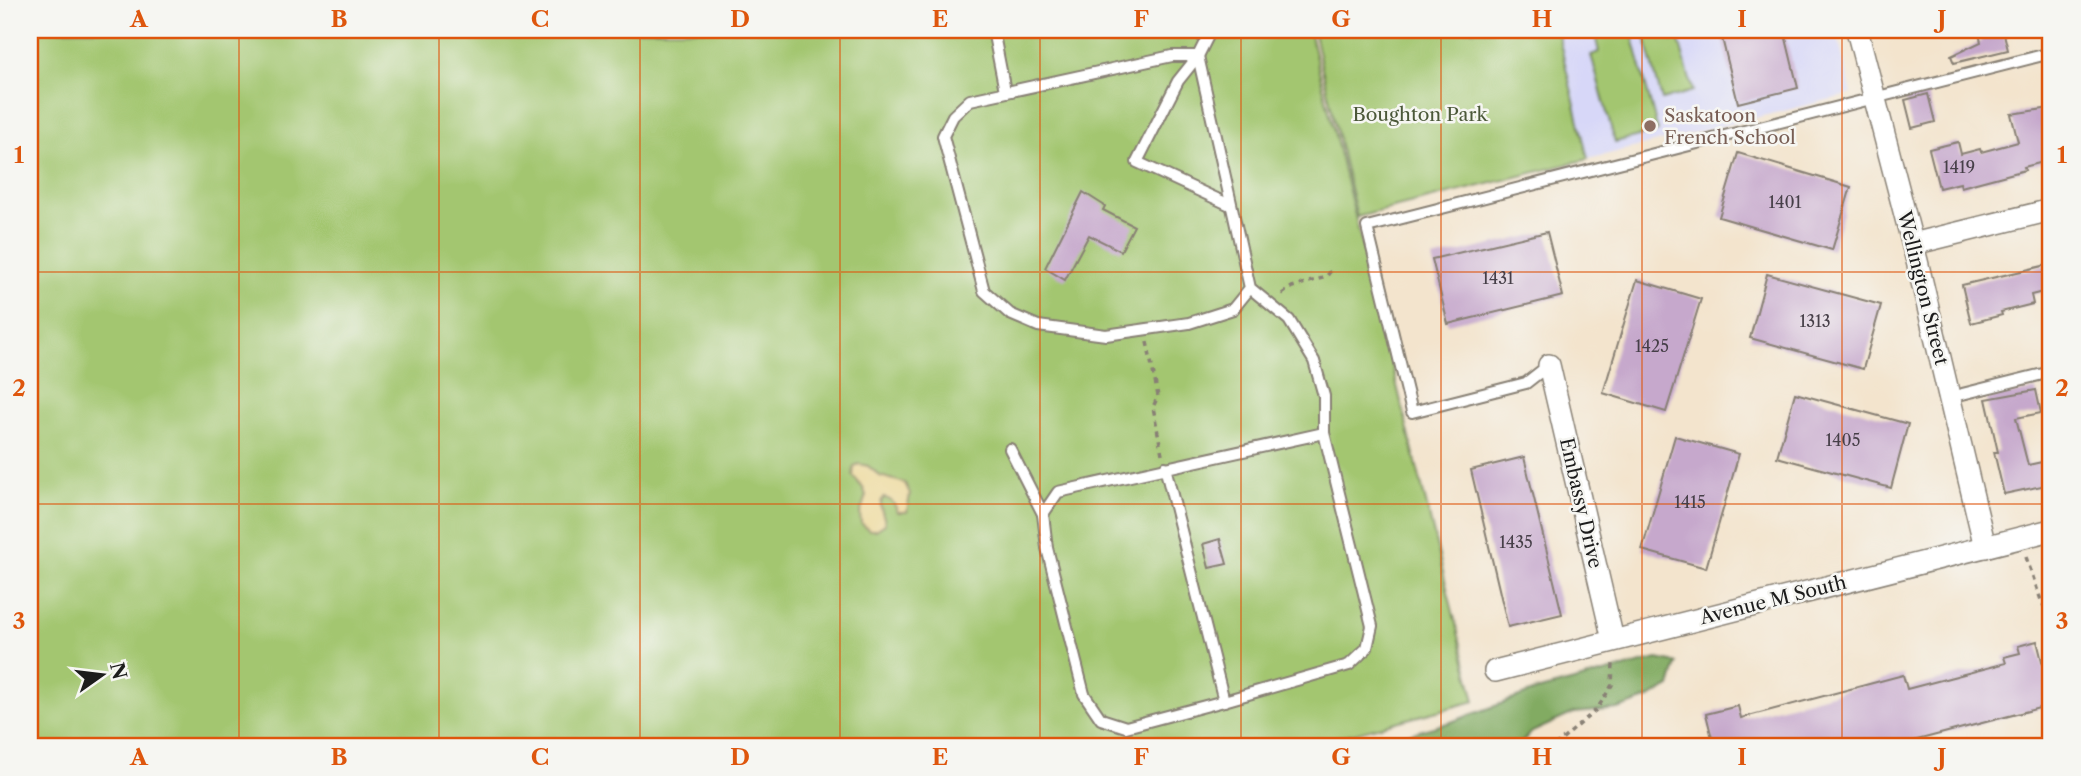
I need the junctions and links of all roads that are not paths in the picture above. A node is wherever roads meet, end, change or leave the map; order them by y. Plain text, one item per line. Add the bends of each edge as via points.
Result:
1 (993, 30) edge
2 (1211, 30) edge
3 (1857, 30) edge
4 (2051, 53) edge
5 (1198, 56) junction
6 (1004, 91) junction
7 (1874, 99) junction
8 (1230, 205) junction
9 (2051, 210) edge
10 (1913, 244) junction
11 (1250, 288) junction
12 (1549, 365) joint
13 (2051, 372) edge
14 (1950, 397) junction
15 (1324, 433) junction
16 (1010, 449) dead end
17 (1165, 467) junction
18 (1043, 514) junction
19 (2051, 530) edge
20 (1985, 547) junction
21 (1613, 640) junction
22 (1494, 671) dead end
23 (1224, 701) junction

1 - 6 lane
2 - 5 lane
3 - 7 street, Wellington Street
4 - 7 lane
5 - 6 lane via 1171,56
5 - 8 lane
5 - 8 lane via 1178,81 1138,162
6 - 11 lane via 970,100 953,116 943,136 984,290 1010,314 1038,326 1106,335 1189,323 1233,309
7 - 10 street, Wellington Street
7 - 12 lane via 1367,227 1412,412 1526,383
8 - 11 lane
9 - 10 street
10 - 14 street, Wellington Street
11 - 15 lane via 1289,320 1314,361 1324,396
12 - 21 street, Embassy Drive
13 - 14 lane
14 - 20 street, Wellington Street
15 - 17 lane
15 - 23 lane via 1372,626 1367,649 1349,665
16 - 18 lane
17 - 18 lane via 1058,492
17 - 23 lane
18 - 23 lane via 1084,694 1101,719 1126,727
19 - 20 street, Avenue M South
20 - 21 street, Avenue M South
21 - 22 street, Avenue M South

